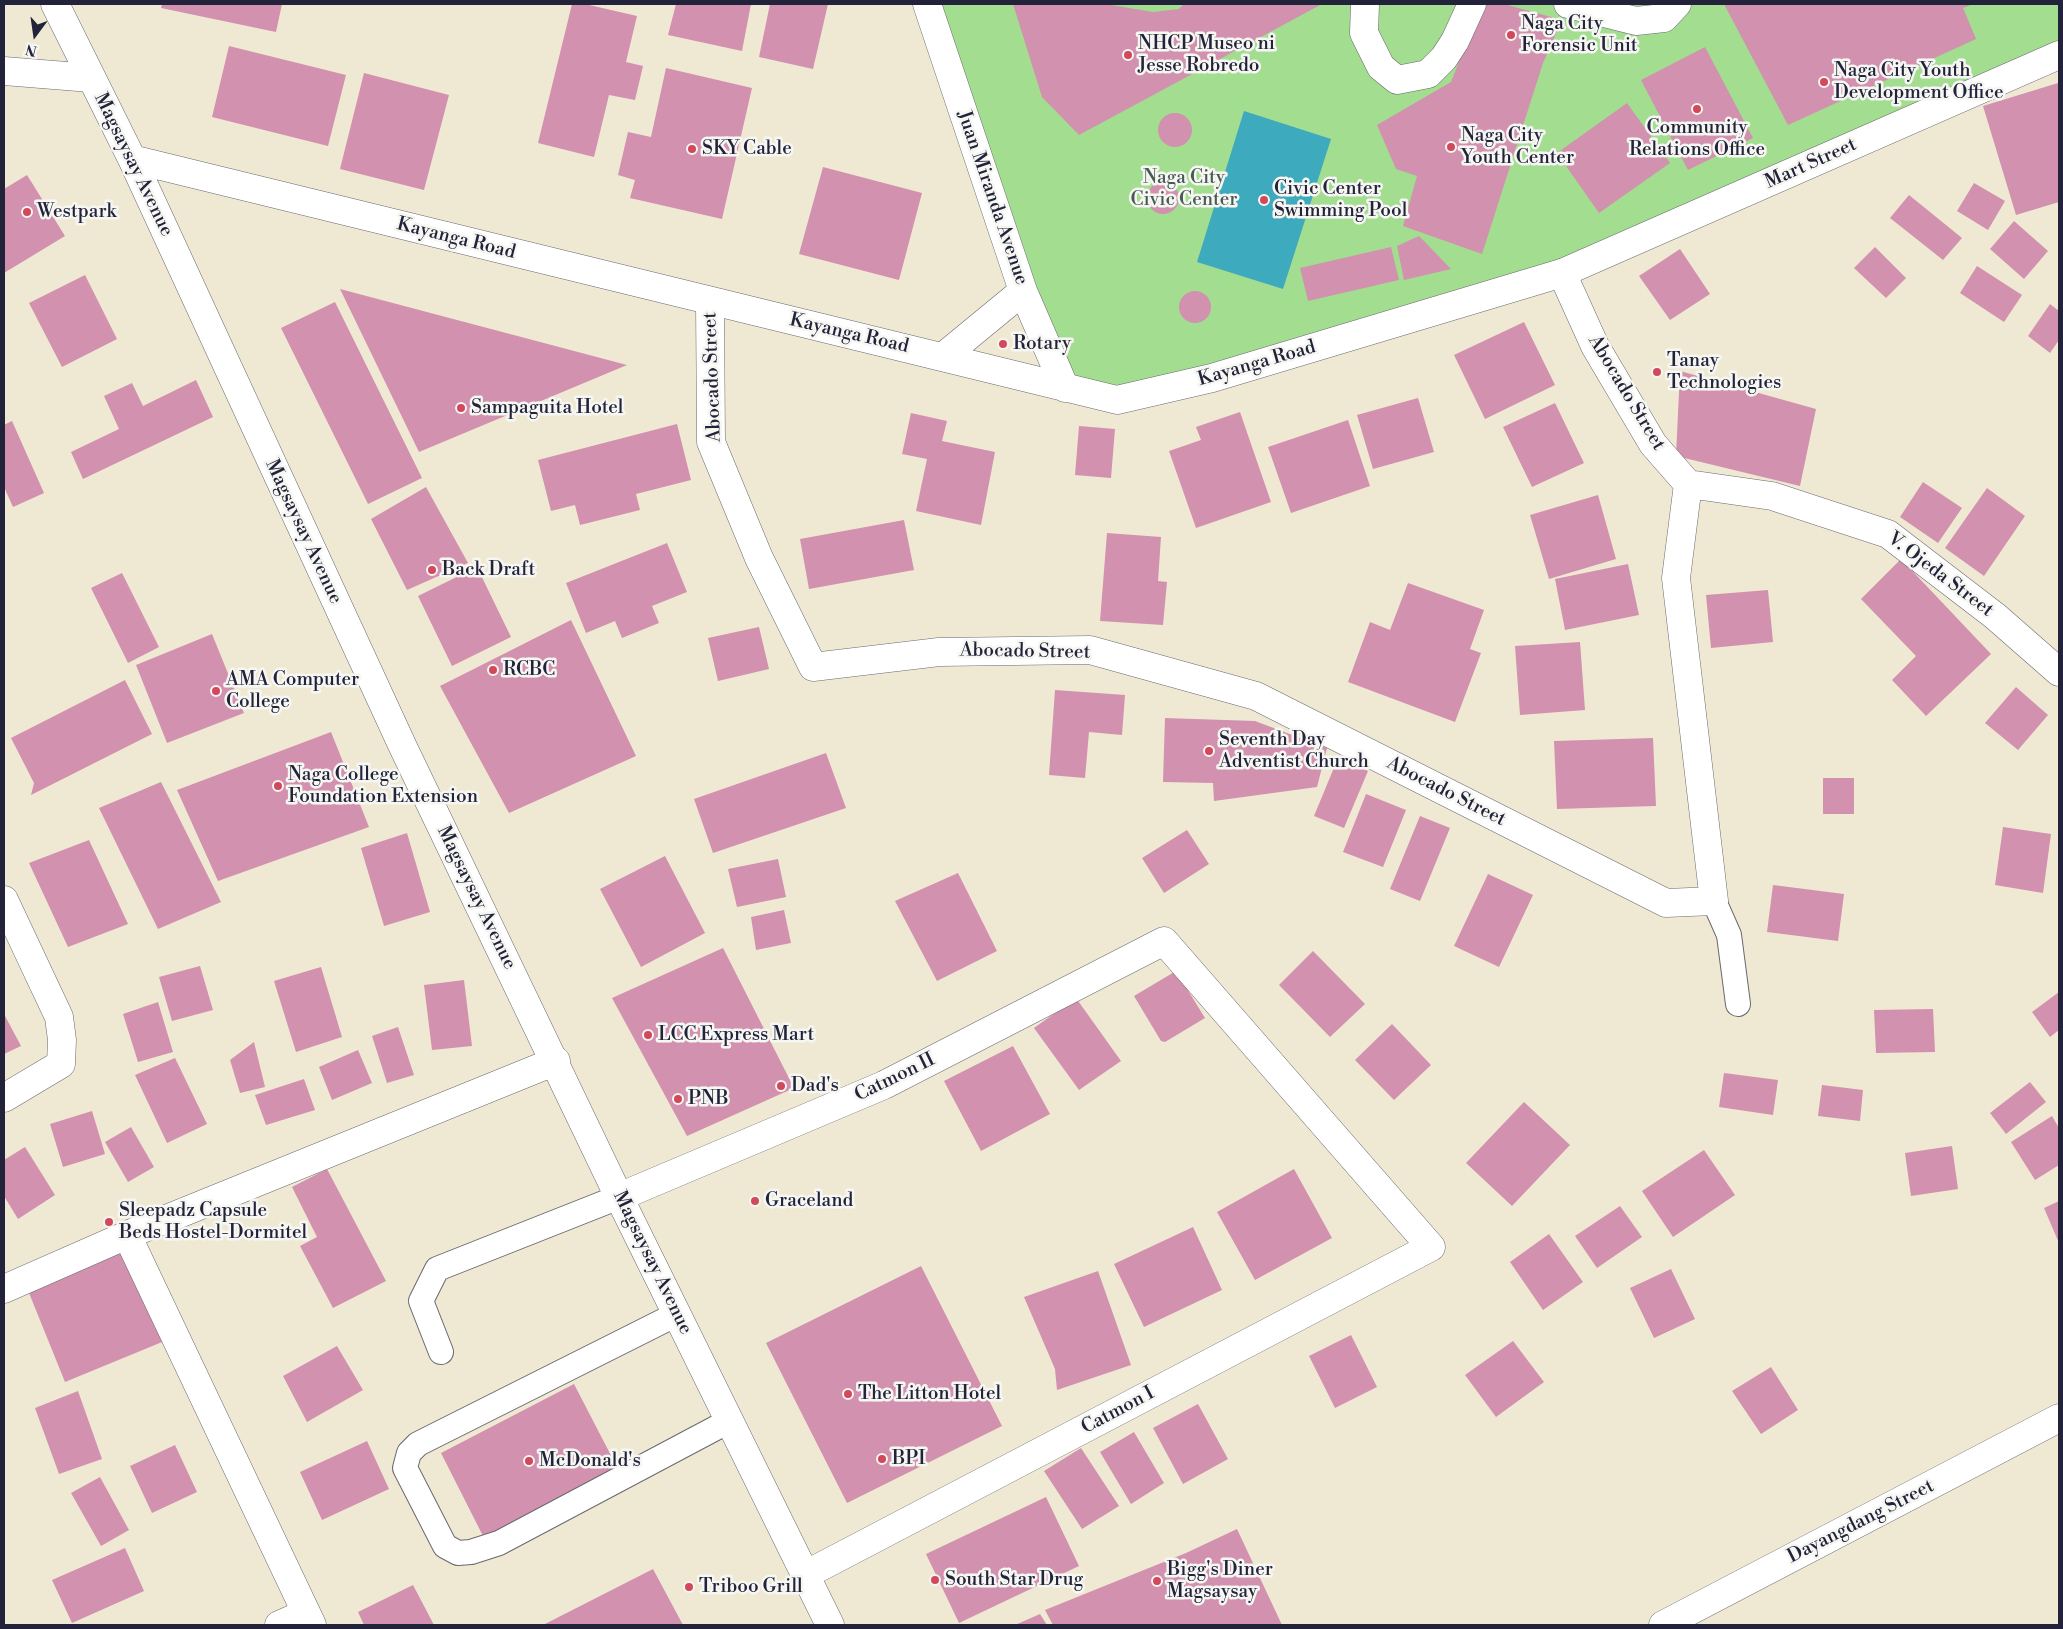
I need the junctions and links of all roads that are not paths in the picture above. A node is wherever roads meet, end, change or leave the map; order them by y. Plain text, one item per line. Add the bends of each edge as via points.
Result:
1 (55, 4) edge
2 (927, 4) edge
3 (1365, 4) edge
4 (1472, 4) edge
5 (1568, 4) edge
6 (1677, 4) edge
7 (2059, 55) edge
8 (4, 72) edge
9 (91, 78) junction
10 (132, 159) junction
11 (1562, 273) junction
12 (1023, 291) junction
13 (710, 302) junction
14 (944, 356) junction
15 (1065, 388) junction
16 (1688, 484) junction
17 (2059, 672) edge
18 (4, 900) edge
19 (1714, 901) junction
20 (1738, 1004) dead end
21 (556, 1062) junction
22 (4, 1098) edge
23 (619, 1197) junction
24 (128, 1235) junction
25 (1431, 1247) joint
26 (4, 1289) edge
27 (677, 1314) junction
28 (441, 1352) dead end
29 (2059, 1418) edge
30 (729, 1421) junction
31 (805, 1575) junction
32 (309, 1619) edge
33 (279, 1625) edge
34 (830, 1625) edge
35 (1663, 1625) edge

1 - 9 street, Magsaysay Avenue
2 - 12 street, Juan Miranda Avenue
3 - 4 street via 1364,34 1381,67 1397,80 1428,74 1444,58
5 - 6 street via 1636,21 1664,18
7 - 11 street, Mart Street
8 - 9 street
9 - 10 street, Magsaysay Avenue
10 - 13 street, Kayanga Road
10 - 21 street, Magsaysay Avenue via 402,747
11 - 15 street, Kayanga Road via 1212,378 1117,400
11 - 16 street, Abocado Street via 1595,346 1654,444
12 - 14 street
12 - 15 street, Juan Miranda Avenue
13 - 14 street, Kayanga Road
13 - 19 street, Abocado Street via 712,442 758,558 813,667 939,652 1090,650 1256,696 1666,904
14 - 15 street, Kayanga Road
16 - 17 street, V. Ojeda Street via 1772,496 1888,534 1995,616
16 - 19 street via 1676,578
18 - 22 street via 59,1017 62,1040 61,1064
19 - 20 lane via 1729,935
21 - 23 street, Magsaysay Avenue
21 - 24 street
23 - 25 street, Catmon II via 884,1085 1164,941
23 - 27 street, Magsaysay Avenue
23 - 28 lane via 437,1269 421,1301
24 - 26 street
24 - 32 street
25 - 31 street, Catmon I
27 - 30 street, Magsaysay Avenue
27 - 30 lane via 418,1444 409,1453 405,1468 445,1546 458,1552 471,1552 499,1543
29 - 35 street, Dayangdang Street
30 - 31 street, Magsaysay Avenue
31 - 34 street, Magsaysay Avenue
32 - 33 street

